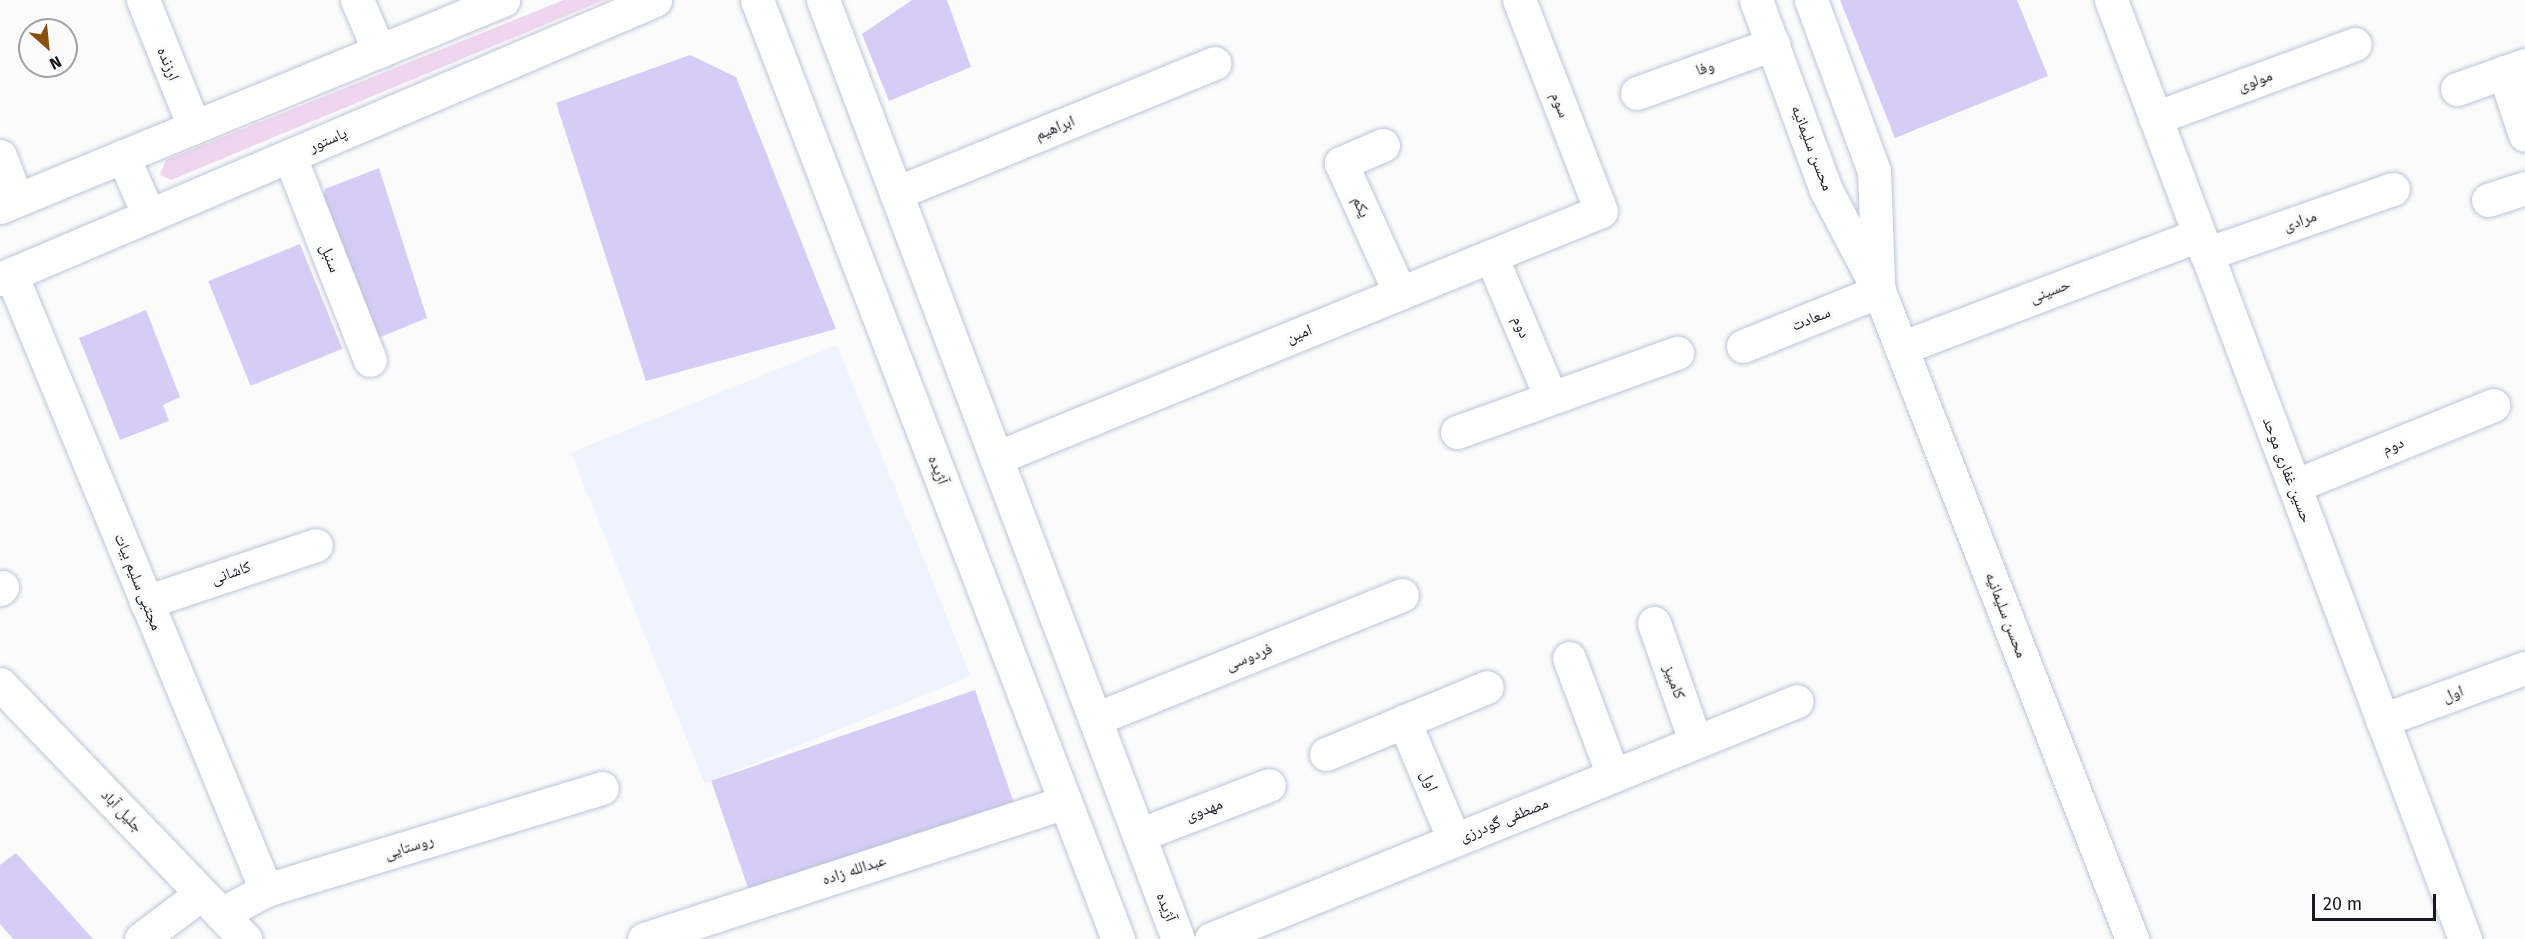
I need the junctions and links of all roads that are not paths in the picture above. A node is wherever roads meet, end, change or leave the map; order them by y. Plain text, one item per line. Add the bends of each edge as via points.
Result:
1 (143, 0) edge
2 (357, 0) edge
3 (502, 0) edge
4 (655, 0) edge
5 (757, 0) edge
6 (824, 0) edge
7 (1519, 0) edge
8 (1756, 0) edge
9 (1811, 0) edge
10 (2111, 0) edge
11 (1773, 44) junction
12 (2355, 44) dead end
13 (379, 51) junction
14 (1214, 63) dead end
15 (2515, 68) edge
16 (2457, 89) dead end
17 (1637, 93) dead end
18 (2155, 118) junction
19 (194, 128) junction
20 (2525, 135) edge
21 (1383, 145) dead end
22 (0, 156) edge
23 (123, 156) junction
24 (290, 157) junction
25 (2525, 188) edge
26 (2393, 189) dead end
27 (896, 193) junction
28 (2488, 200) dead end
29 (8, 204) edge
30 (1601, 211) joint
31 (149, 216) junction
32 (2203, 244) junction
33 (1491, 256) junction
34 (6, 276) edge
35 (1879, 291) junction
36 (1400, 293) junction
37 (1743, 346) dead end
38 (1901, 348) junction
39 (1677, 353) dead end
40 (370, 360) dead end
41 (1551, 398) junction
42 (2493, 405) dead end
43 (1457, 432) dead end
44 (996, 458) junction
45 (2294, 486) junction
46 (316, 545) dead end
47 (1402, 595) dead end
48 (146, 602) junction
49 (1653, 623) dead end
50 (1569, 658) dead end
51 (2525, 668) edge
52 (0, 684) edge
53 (1487, 687) dead end
54 (1797, 701) dead end
55 (1095, 719) junction
56 (2382, 720) junction
57 (1404, 722) junction
58 (1695, 741) junction
59 (1326, 754) dead end
60 (1613, 776) junction
61 (1269, 785) dead end
62 (602, 788) dead end
63 (1065, 802) junction
64 (1139, 835) junction
65 (1454, 840) junction
66 (266, 890) junction
67 (211, 904) junction
68 (141, 939) edge
69 (244, 939) edge
70 (644, 939) edge
71 (1118, 939) edge
72 (1178, 939) edge
73 (1211, 939) edge
74 (2132, 939) edge
75 (2464, 939) edge

1 - 19 street, ارزنده
2 - 13 street
3 - 13 street
4 - 24 street, پاستور
5 - 63 street, آژیده
6 - 27 street, آژیده
7 - 30 street, سوم
8 - 11 street, محسن سلیمانیه
9 - 35 street, محسن سلیمانیه via 1874,171
10 - 18 street, حسین غفاری موحد
11 - 17 street, وفا
11 - 35 street, محسن سلیمانیه via 1826,190
12 - 18 street, مولوی
13 - 19 street
14 - 27 street, ابراهیم
15 - 16 street
15 - 20 street
18 - 32 street, حسین غفاری موحد
19 - 23 street
21 - 36 street, یکم via 1341,164
22 - 29 street
23 - 29 street
23 - 31 street
24 - 31 street, پاستور
24 - 40 street, سنبل
25 - 28 street
26 - 32 street, مرادی
27 - 44 street, آژیده
30 - 33 street, امین
31 - 34 street, پاستور
32 - 38 street, حسینی
32 - 45 street, حسین غفاری موحد
33 - 36 street, امین
33 - 41 street, دوم
34 - 48 street, مجتبی سلیم بیات
35 - 37 street, سعادت
35 - 38 street, محسن سلیمانیه
36 - 44 street, امین
38 - 74 street, محسن سلیمانیه
39 - 41 street
41 - 43 street
42 - 45 street, دوم
44 - 55 street, آژیده
45 - 56 street, حسین غفاری موحد
46 - 48 street, کاشانی
47 - 55 street, فردوسی
48 - 66 street, مجتبی سلیم بیات
49 - 58 street, کامبیز
50 - 60 street
51 - 56 street, اول
52 - 67 street, جلیل آباد
53 - 57 street
54 - 58 street, مصطفی گودرزی
55 - 64 street, آژیده
56 - 75 street, حسین غفاری موحد
57 - 59 street
57 - 65 street, اول
58 - 60 street, مصطفی گودرزی
60 - 65 street, مصطفی گودرزی
61 - 64 street, مهدوی
62 - 66 street, روستایی
63 - 70 street, عبدالله زاده
63 - 71 street, آژیده
64 - 72 street, آژیده
65 - 73 street, مصطفی گودرزی
66 - 67 street, روستایی
67 - 68 street, روستایی
67 - 69 street, جلیل آباد

